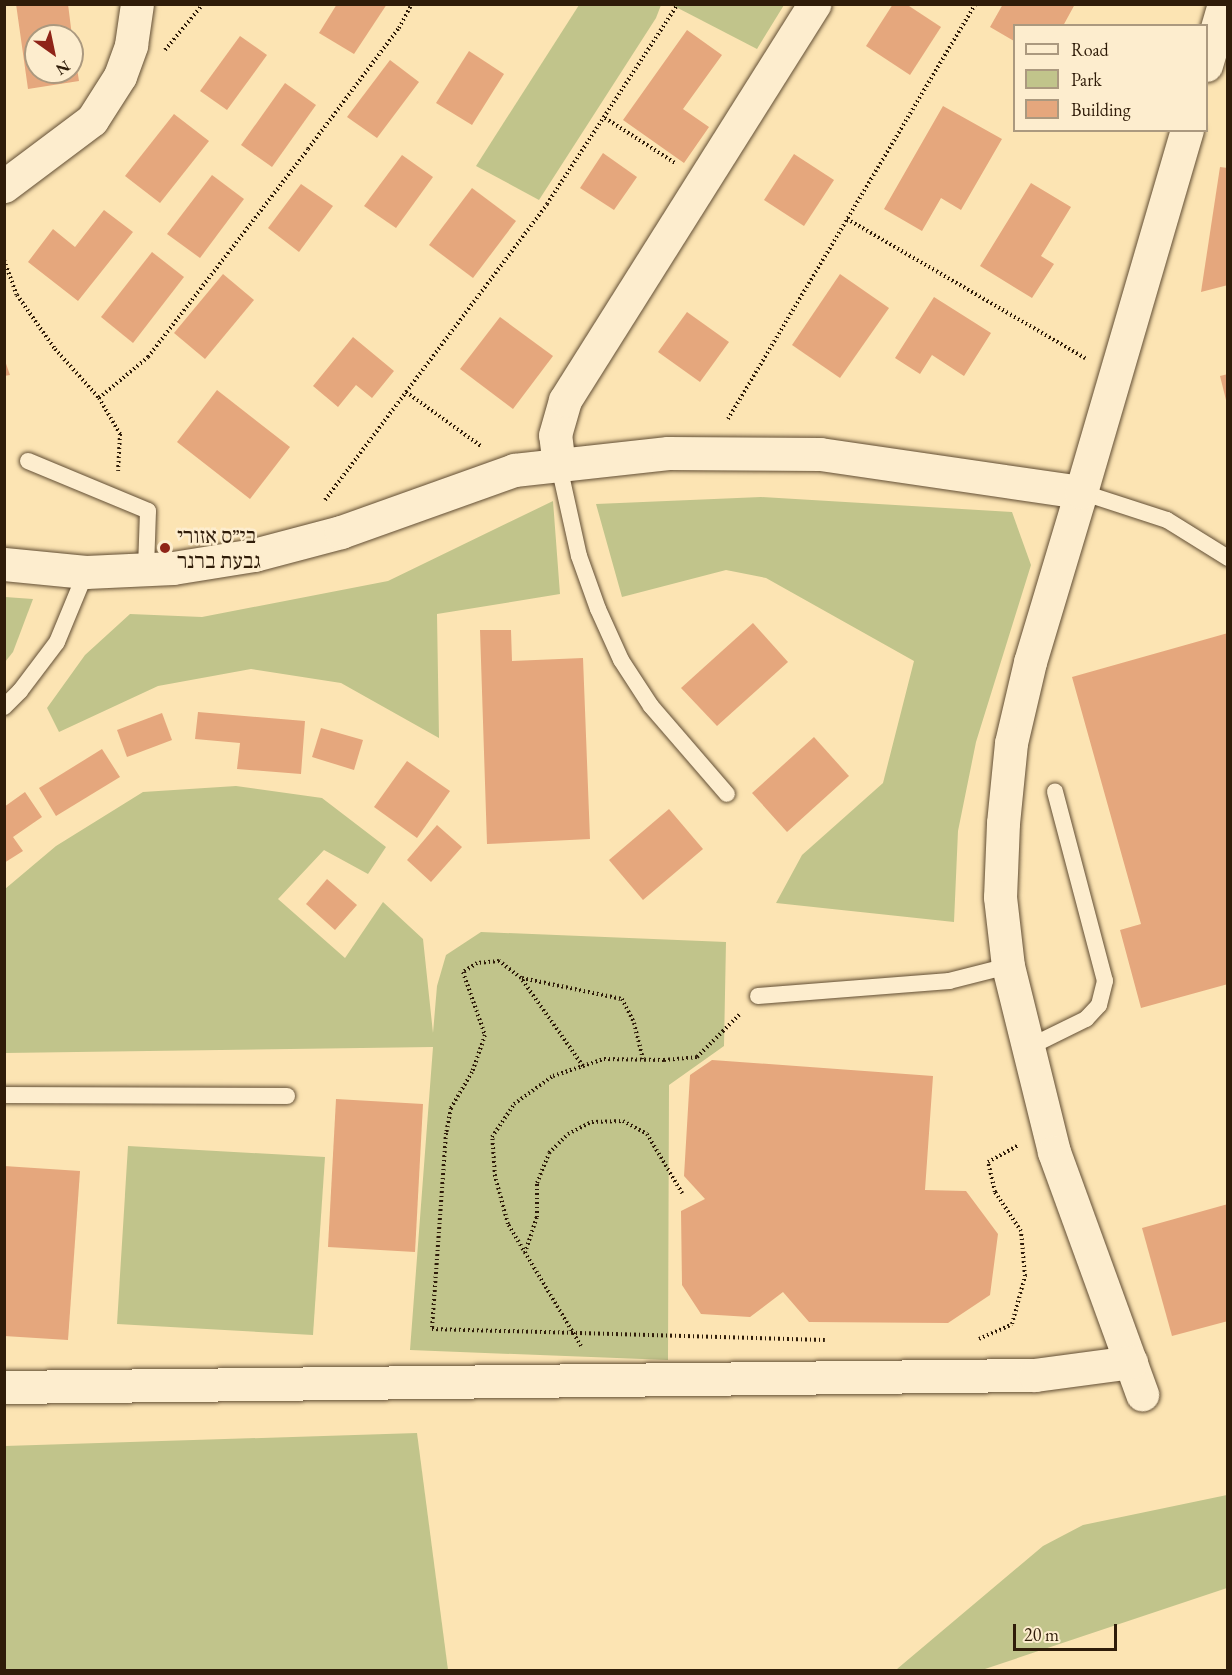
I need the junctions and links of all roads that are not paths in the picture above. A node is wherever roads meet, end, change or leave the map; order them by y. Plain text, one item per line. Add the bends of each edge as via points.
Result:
1 (137, 4) edge
2 (814, 4) edge
3 (1224, 4) edge
4 (1208, 58) edge
5 (1186, 132) edge
6 (4, 186) edge
7 (28, 461) dead end
8 (560, 466) junction
9 (1081, 492) junction
10 (1227, 558) edge
11 (4, 564) edge
12 (146, 569) junction
13 (86, 572) junction
14 (4, 707) edge
15 (1055, 792) dead end
16 (727, 794) dead end
17 (1008, 966) junction
18 (758, 996) road end
19 (1027, 1048) junction
20 (4, 1095) edge
21 (287, 1096) dead end
22 (1131, 1362) junction
23 (4, 1387) edge
24 (1142, 1394) dead end

1 - 6 street via 131,45 120,76 92,120
2 - 8 street via 565,400 555,435
3 - 4 street
5 - 9 street
7 - 12 lane via 148,511
8 - 9 street via 668,453 820,454
8 - 12 street via 514,470 341,532 254,555
8 - 16 lane via 579,556 621,660 651,706
9 - 10 lane via 1167,520
9 - 17 street via 1030,662 1011,743 1000,897
11 - 13 street
12 - 13 street
13 - 14 lane via 57,642
15 - 19 lane via 1106,981 1099,1005 1086,1019
17 - 18 lane via 949,981
17 - 19 street
19 - 22 street via 1048,1128
20 - 21 lane
22 - 23 street via 1035,1375
22 - 24 street

